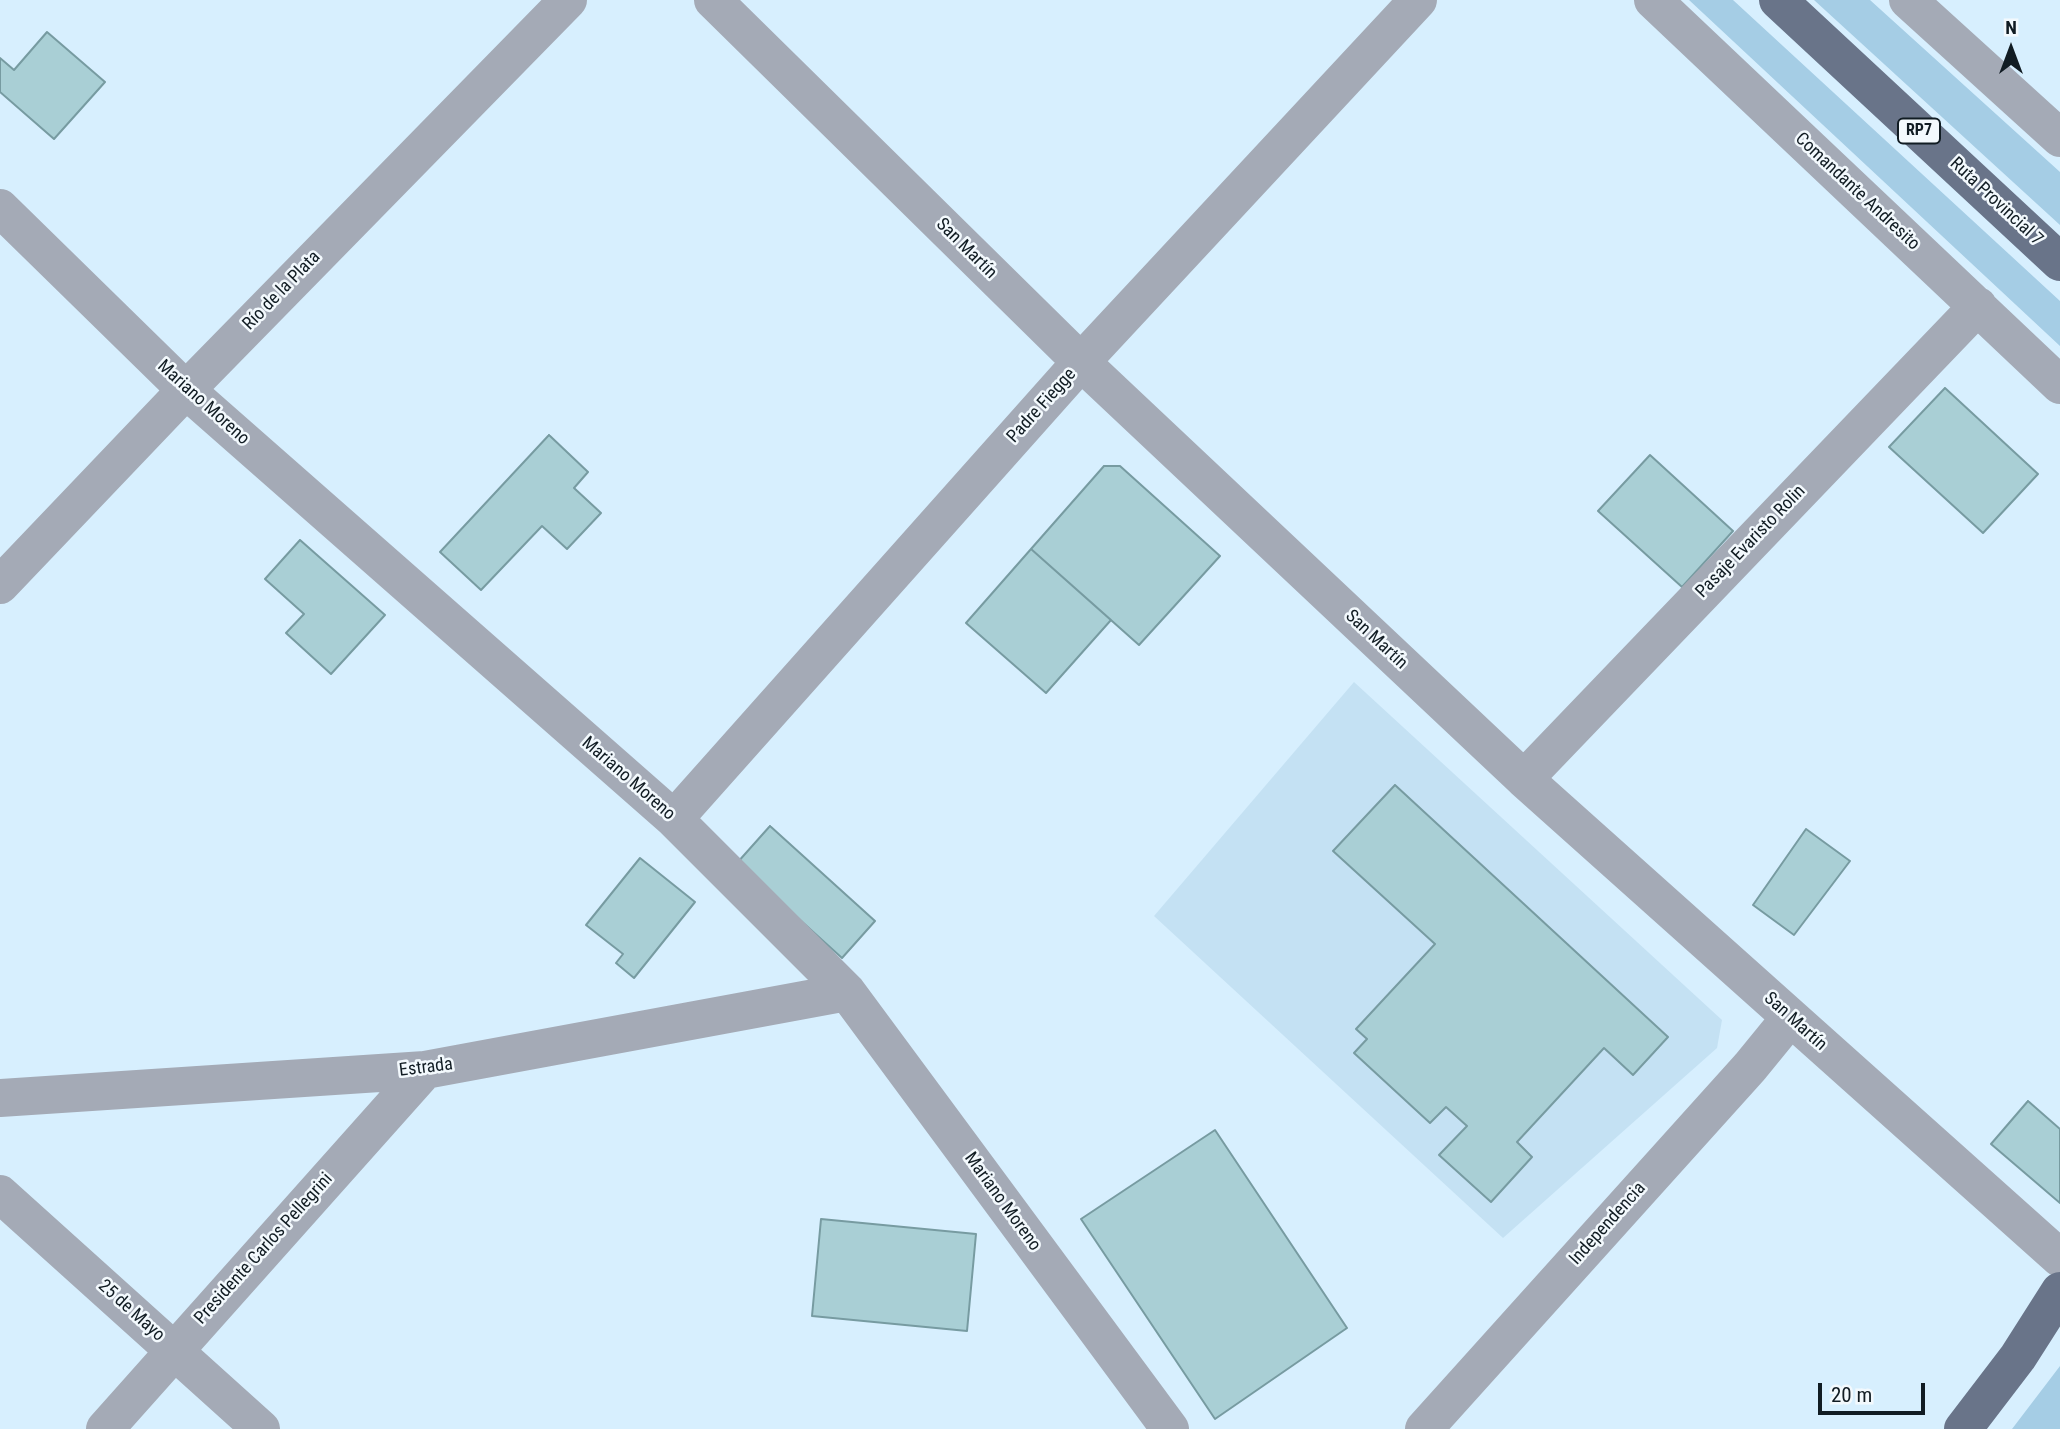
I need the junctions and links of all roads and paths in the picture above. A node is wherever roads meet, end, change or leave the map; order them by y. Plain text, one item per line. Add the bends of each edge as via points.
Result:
1 (568, 0) edge
2 (713, 0) edge
3 (1418, 0) edge
4 (1653, 0) edge
5 (1778, 0) edge
6 (1908, 0) edge
7 (2060, 138) edge
8 (0, 208) edge
9 (2060, 262) edge
10 (1978, 306) junction
11 (1081, 362) junction
12 (2060, 385) edge
13 (186, 390) junction
14 (0, 585) edge
15 (1524, 779) junction
16 (674, 819) junction
17 (847, 992) junction
18 (1790, 1018) junction
19 (425, 1070) junction
20 (0, 1098) edge
21 (0, 1194) edge
22 (2060, 1258) edge
23 (2060, 1291) edge
24 (174, 1349) junction
25 (105, 1429) edge
26 (261, 1429) edge
27 (1170, 1429) edge
28 (1424, 1429) edge
29 (1963, 1429) edge

1 - 13 street, Río de la Plata
2 - 11 street, San Martín
3 - 11 street, Padre Fiegge
4 - 10 street, Comandante Andresito
5 - 9 main road, Ruta Provincial 7 / RP7
6 - 7 street
8 - 13 street, Mariano Moreno
10 - 12 street, Comandante Andresito
10 - 15 street, Pasaje Evaristo Rolin
11 - 15 street, San Martín
11 - 16 street, Padre Fiegge
13 - 14 street, Río de la Plata
13 - 16 street, Mariano Moreno
15 - 18 street, San Martín
16 - 17 street, Mariano Moreno
17 - 19 street, Estrada
17 - 27 street, Mariano Moreno
18 - 22 street, San Martín
18 - 28 street, Independencia
19 - 20 street, Estrada
19 - 24 street, Presidente Carlos Pellegrini
21 - 24 street, 25 de Mayo
23 - 29 main road via 2018,1357
24 - 25 street, Presidente Carlos Pellegrini
24 - 26 street, 25 de Mayo

